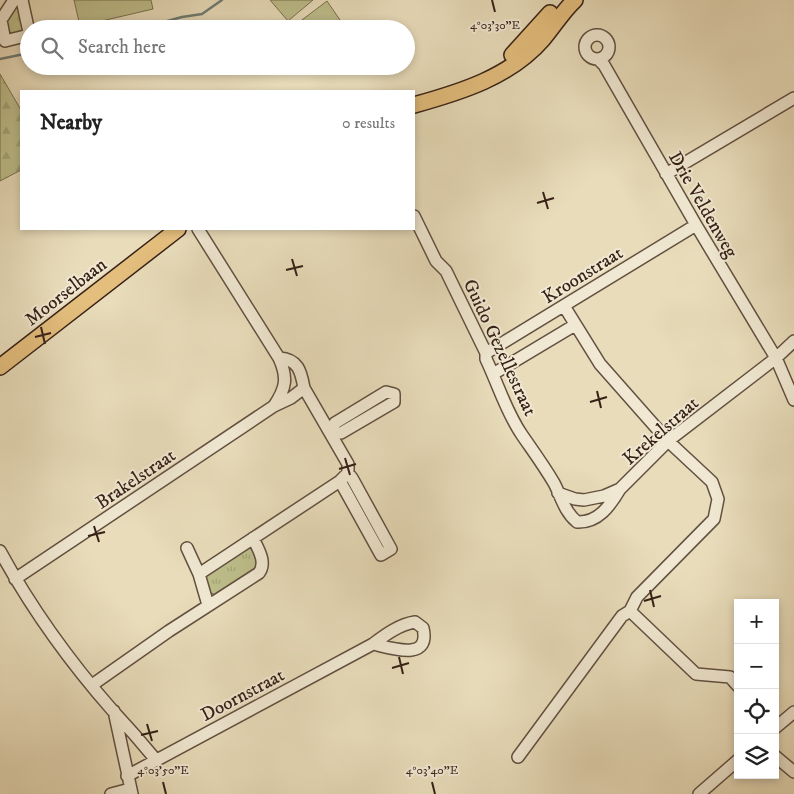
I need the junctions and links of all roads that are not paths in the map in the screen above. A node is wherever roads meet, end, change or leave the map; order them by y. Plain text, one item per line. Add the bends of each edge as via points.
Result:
1 (14, 0) edge
2 (22, 0) edge
3 (561, 0) edge
4 (576, 0) edge
5 (26, 20) edge
6 (20, 36) edge
7 (602, 60) dead end
8 (415, 96) edge
9 (794, 98) edge
10 (415, 105) edge
11 (666, 174) junction
12 (415, 218) edge
13 (696, 225) junction
14 (177, 230) edge
15 (199, 230) edge
16 (564, 306) junction
17 (575, 324) junction
18 (794, 341) edge
19 (486, 353) junction
20 (279, 358) junction
21 (776, 358) junction
22 (0, 367) edge
23 (493, 374) junction
24 (304, 388) junction
25 (794, 400) edge
26 (274, 406) junction
27 (331, 432) junction
28 (668, 441) junction
29 (344, 477) junction
30 (620, 489) junction
31 (558, 493) junction
32 (254, 538) junction
33 (187, 548) dead end
34 (0, 551) edge
35 (199, 574) junction
36 (16, 579) junction
37 (208, 605) junction
38 (630, 611) junction
39 (373, 644) dead end
40 (734, 682) edge
41 (92, 685) junction
42 (114, 711) junction
43 (794, 712) edge
44 (779, 725) edge
45 (518, 757) dead end
46 (779, 759) edge
47 (156, 760) junction
48 (734, 763) edge
49 (794, 772) edge
50 (127, 776) junction
51 (131, 791) edge
52 (111, 794) edge
53 (699, 794) edge

1 - 6 street via 1,20 5,41
2 - 5 street
3 - 8 main road via 516,52 504,60 464,81
4 - 10 main road via 544,38 512,66 473,86
7 - 11 street, Drie Veldenweg
9 - 11 street
11 - 13 street, Drie Veldenweg
12 - 19 street, Guido Gezellestraat via 436,262 446,271
13 - 16 street, Kroonstraat
13 - 21 street, Drie Veldenweg
14 - 22 main road, Moorselbaan
15 - 20 street, Brakelstraat
16 - 17 street
16 - 19 street, Kroonstraat
17 - 23 street, Kroonstraat
17 - 28 street via 600,364
18 - 21 street, Krekelstraat
19 - 23 street, Guido Gezellestraat
20 - 24 street, Brakelstraat via 288,358 296,364 302,374
20 - 26 street, Brakelstraat via 284,368 285,385
21 - 25 street, Drie Veldenweg
21 - 28 street, Krekelstraat
23 - 31 street, Guido Gezellestraat via 522,435
24 - 26 street, Brakelstraat
24 - 27 street
26 - 36 street, Brakelstraat
27 - 27 street via 341,433 394,402 394,394 386,392 335,423
27 - 29 street via 348,464
28 - 30 street, Krekelstraat
28 - 38 street via 712,482 718,500 714,519 637,597
29 - 29 street via 381,555 391,549 352,478
29 - 32 street
30 - 31 street, Krekelstraat via 584,500
30 - 31 street, Guido Gezellestraat via 599,517 582,522 576,522 570,516
32 - 35 street
32 - 37 street via 263,568 259,574
33 - 35 street
34 - 36 street
35 - 37 street
36 - 41 street via 48,630
37 - 41 street
38 - 40 street via 696,674 730,677
38 - 45 street via 622,616
39 - 47 street, Doornstraat
41 - 42 street
42 - 47 street
42 - 50 street
43 - 44 street
46 - 49 street
47 - 50 street, Doornstraat
48 - 53 street
50 - 51 street
51 - 52 street

